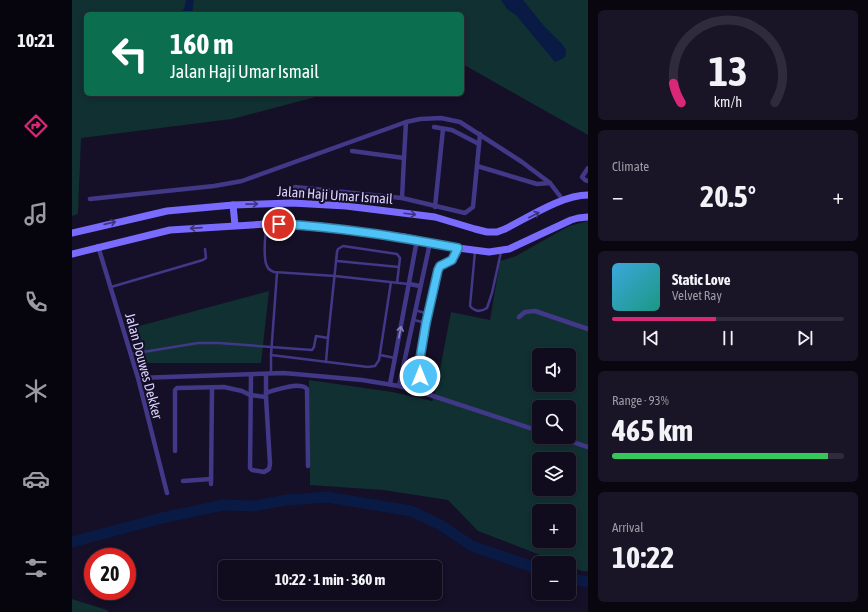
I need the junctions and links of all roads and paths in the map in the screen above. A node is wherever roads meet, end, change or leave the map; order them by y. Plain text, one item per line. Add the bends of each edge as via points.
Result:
1 (406, 122) junction
2 (434, 127) dead end
3 (443, 129) junction
4 (480, 134) junction
5 (479, 144) junction
6 (352, 151) dead end
7 (404, 158) junction
8 (477, 166) junction
9 (588, 168) edge
10 (588, 180) edge
11 (550, 183) junction
12 (295, 187) dead end
13 (588, 195) edge
14 (402, 198) junction
15 (90, 199) dead end
16 (563, 200) junction
17 (233, 204) junction
18 (435, 207) junction
19 (588, 217) edge
20 (266, 224) junction
21 (235, 225) junction
22 (72, 233) edge
23 (417, 240) junction
24 (430, 243) junction
25 (98, 246) junction
26 (458, 248) junction
27 (205, 249) dead end
28 (475, 251) junction
29 (501, 251) junction
30 (72, 254) edge
31 (336, 261) junction
32 (399, 267) junction
33 (277, 273) junction
34 (335, 276) junction
35 (391, 282) junction
36 (397, 283) junction
37 (409, 284) junction
38 (420, 286) junction
39 (110, 288) junction
40 (415, 310) junction
41 (428, 314) junction
42 (519, 317) dead end
43 (413, 320) junction
44 (426, 323) junction
45 (588, 329) edge
46 (328, 338) junction
47 (272, 347) junction
48 (131, 354) junction
49 (271, 355) junction
50 (380, 355) junction
51 (395, 358) junction
52 (326, 362) junction
53 (251, 374) junction
54 (268, 374) junction
55 (138, 378) junction
56 (429, 380) dead end
57 (390, 384) junction
58 (399, 386) junction
59 (212, 388) junction
60 (250, 395) junction
61 (266, 395) junction
62 (532, 429) edge
63 (576, 443) edge
64 (588, 447) edge
65 (174, 451) dead end
66 (308, 466) dead end
67 (183, 481) dead end
68 (167, 493) dead end

1 - 4 street via 441,118 460,122
1 - 7 street
1 - 15 street via 242,181
2 - 3 street
3 - 5 street via 452,130
3 - 18 street
4 - 5 street
4 - 11 street
5 - 8 street
6 - 7 street
7 - 14 street
8 - 11 street via 537,184
8 - 18 street via 474,207 471,210 464,214
9 - 10 street via 582,177
11 - 16 street
12 - 14 street
13 - 16 main road, Jalan Haji Umar Ismail
14 - 18 street
17 -> 16 main road, Jalan Haji Umar Ismail via 292,203 346,206 435,217 475,230 492,232 505,229
17 - 21 main road
22 -> 17 main road, Jalan Haji Umar Ismail via 167,211
19 - 29 main road via 570,220
20 - 21 main road
20 - 23 main road via 318,226
20 - 33 lane via 266,262 270,269
21 -> 25 main road via 170,230
23 - 24 main road
23 - 37 street
24 - 26 main road
24 - 38 street
25 - 30 main road
25 - 39 street, Jalan Douwes Dekker
26 - 28 main road
26 - 41 lane via 452,260 440,266 438,270
27 - 39 lane via 206,258 203,260
28 - 29 main road
28 - 29 lane via 470,306 477,311 487,308
31 - 32 lane
31 - 32 lane via 338,249 343,246 397,254 400,258
31 - 34 lane
32 - 36 lane
33 - 34 lane
33 - 47 lane
34 - 35 lane
34 - 46 lane
35 - 36 lane
35 - 50 lane
36 - 37 lane
37 - 38 street
51 -> 37 street
38 - 40 street
39 - 48 street, Jalan Douwes Dekker
40 - 41 lane
40 - 43 street
41 - 44 lane
42 - 45 street via 525,312 535,311
43 - 44 lane
43 - 58 street
44 - 56 lane via 418,370 420,376
46 - 47 lane via 316,336 312,350
46 - 52 lane
47 - 48 lane via 198,343
47 - 49 lane
48 - 55 street, Jalan Douwes Dekker
49 - 52 lane
49 - 54 lane
50 - 51 lane
50 - 52 lane via 378,363 372,367
51 - 57 street
53 - 54 street
53 - 55 street
53 - 60 street
54 - 57 street via 284,373
54 - 61 street
55 - 68 street, Jalan Douwes Dekker
57 - 58 street
58 - 62 street
59 - 60 street via 224,387
59 - 65 street via 175,390
59 - 67 street via 211,481
60 - 61 street
60 - 61 street via 250,468 264,472 270,464
61 - 66 street via 287,387 301,386 307,389
63 - 64 street

